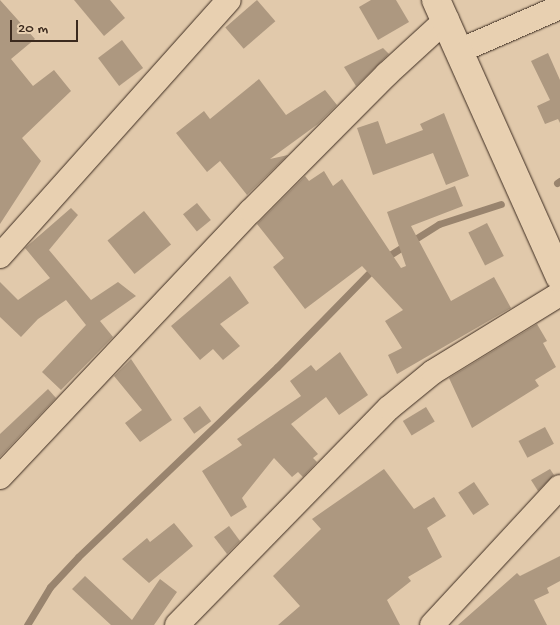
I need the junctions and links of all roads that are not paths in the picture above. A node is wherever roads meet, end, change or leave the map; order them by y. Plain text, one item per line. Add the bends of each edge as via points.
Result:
1 (228, 0) edge
2 (560, 7) edge
3 (442, 10) edge
4 (459, 51) junction
5 (0, 256) edge
6 (560, 278) edge
7 (560, 294) edge
8 (0, 477) edge
9 (560, 487) edge
10 (177, 625) edge
11 (432, 625) edge

1 - 5 street
2 - 4 street
3 - 4 highway
3 - 8 street via 387,74 251,211
4 - 6 highway
7 - 10 street via 433,372 389,408
9 - 11 street

